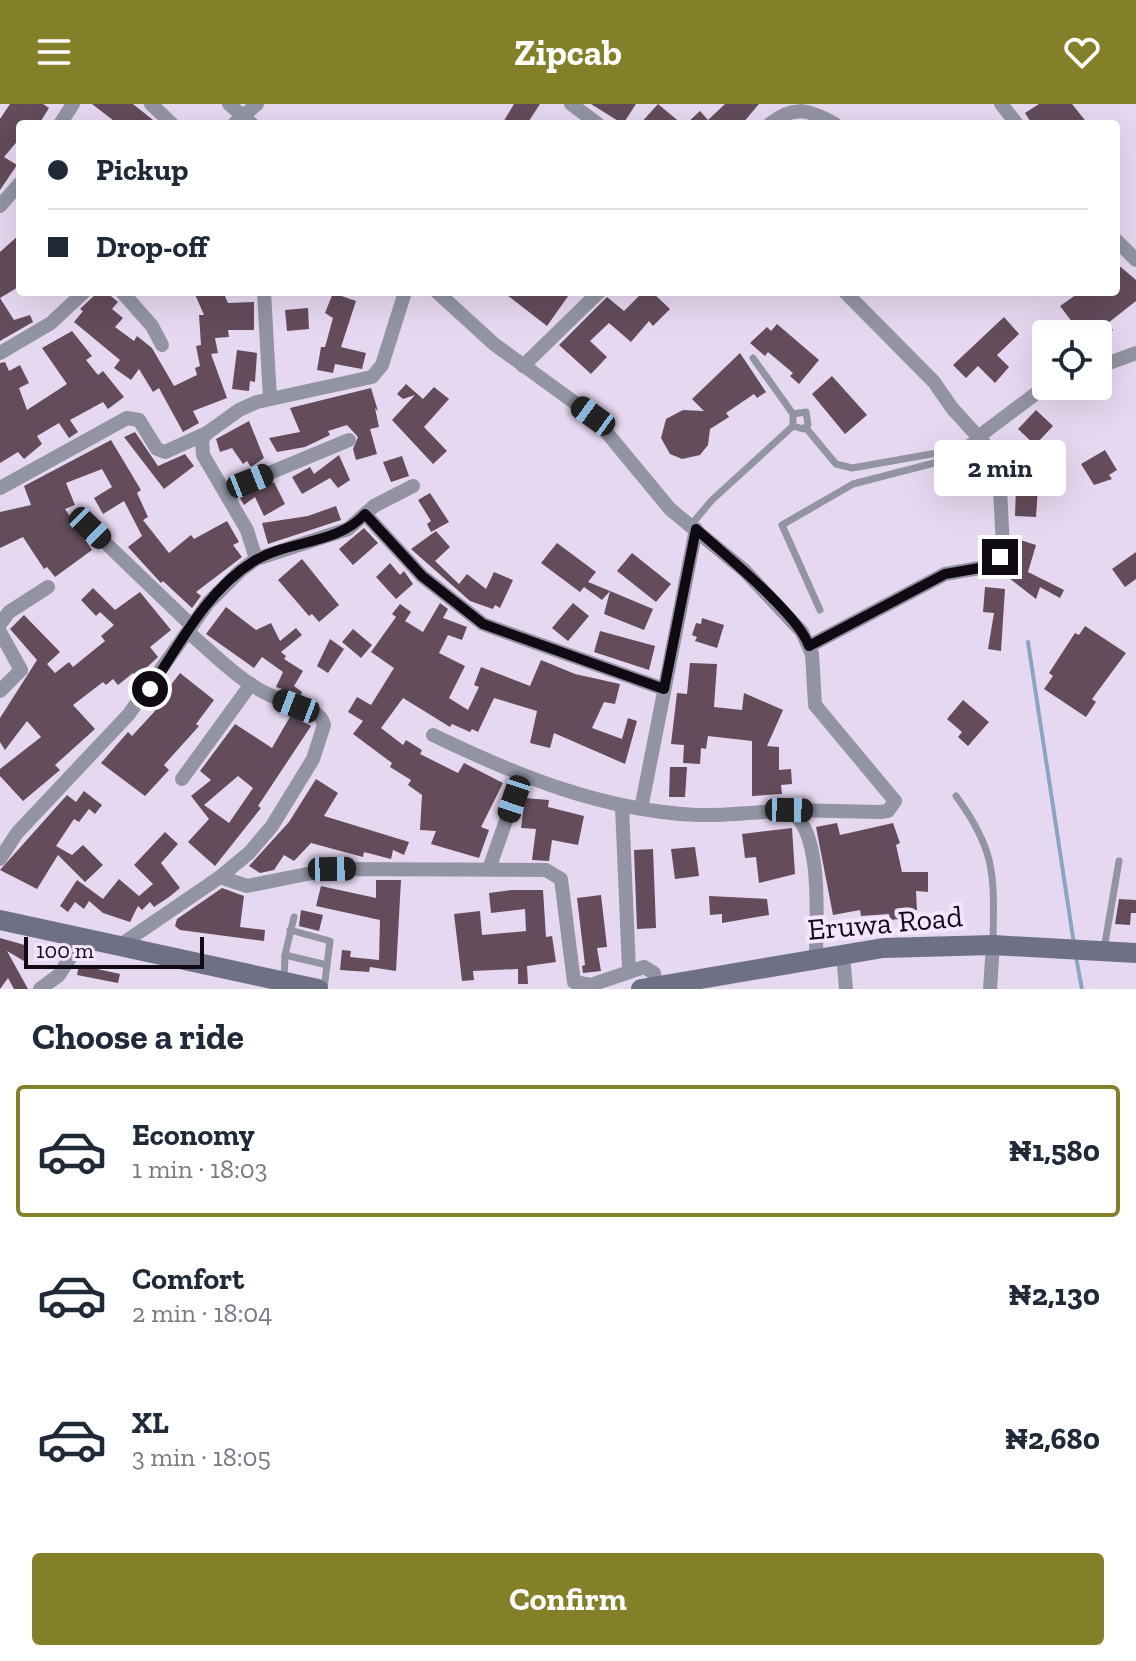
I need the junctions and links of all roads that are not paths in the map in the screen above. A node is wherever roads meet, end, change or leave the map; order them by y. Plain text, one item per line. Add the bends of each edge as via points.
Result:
1 (151, 104) edge
2 (229, 104) edge
3 (257, 104) edge
4 (571, 104) edge
5 (168, 120) edge
6 (242, 120) edge
7 (244, 120) edge
8 (593, 120) edge
9 (774, 120) edge
10 (828, 120) edge
11 (16, 188) edge
12 (0, 206) edge
13 (1120, 244) edge
14 (1136, 260) edge
15 (80, 296) edge
16 (126, 296) edge
17 (264, 296) edge
18 (404, 296) edge
19 (442, 296) edge
20 (595, 296) edge
21 (849, 296) edge
22 (162, 345) dead end
23 (0, 353) edge
24 (1136, 353) edge
25 (753, 358) dead end
26 (1112, 362) edge
27 (523, 366) junction
28 (1032, 396) edge
29 (270, 399) junction
30 (793, 414) junction
31 (793, 426) junction
32 (806, 428) junction
33 (207, 433) junction
34 (978, 437) junction
35 (349, 440) dead end
36 (954, 450) junction
37 (413, 486) dead end
38 (0, 488) edge
39 (226, 491) junction
40 (365, 514) junction
41 (694, 527) junction
42 (90, 528) dead end
43 (256, 559) junction
44 (48, 587) dead end
45 (820, 610) dead end
46 (0, 624) edge
47 (190, 629) junction
48 (0, 632) edge
49 (809, 646) junction
50 (251, 684) junction
51 (664, 689) junction
52 (0, 691) edge
53 (433, 735) dead end
54 (522, 775) junction
55 (182, 779) dead end
56 (956, 796) dead end
57 (622, 807) junction
58 (641, 809) junction
59 (789, 810) junction
60 (0, 859) edge
61 (1119, 861) dead end
62 (489, 869) junction
63 (220, 877) junction
64 (294, 917) dead end
65 (0, 920) edge
66 (290, 930) junction
67 (83, 938) junction
68 (993, 945) junction
69 (119, 946) junction
70 (1084, 950) junction
71 (1136, 953) edge
72 (843, 954) junction
73 (285, 955) junction
74 (816, 958) junction
75 (327, 965) junction
76 (629, 969) junction
77 (246, 982) edge
78 (284, 982) junction
79 (687, 985) edge
80 (648, 988) edge
81 (40, 989) edge
82 (318, 989) edge
83 (324, 989) edge
84 (846, 989) edge
85 (990, 989) edge

1 - 5 street
2 - 6 street
3 - 7 street
4 - 8 street
9 - 10 street via 797,109
11 - 12 street
13 - 14 street
15 - 23 street via 51,323
16 - 22 street
17 - 29 street
18 - 29 street via 382,365 372,377
19 - 27 street
20 - 27 street
21 - 34 street via 934,382
24 - 26 street
25 - 30 lane
27 - 41 street via 593,416 670,509
28 - 34 street
29 - 33 street via 239,410
30 - 31 lane
30 - 32 lane via 799,410 808,415
31 - 32 lane
31 - 41 lane via 712,500
32 - 36 lane via 843,468
33 - 38 street via 160,453 139,420 127,418
33 - 39 street via 203,455
34 - 36 lane
34 - 49 street via 999,469 1003,548 997,563 945,574
35 - 39 street
36 - 45 lane via 938,462 853,484 784,522 781,528
37 - 40 street
39 - 43 street
40 - 43 street via 348,529
40 - 51 street via 422,576 483,624
41 - 49 street via 745,571
41 - 51 street
42 - 47 street
43 - 47 street via 208,603
44 - 46 street via 9,612
47 - 50 street
47 - 60 street via 129,714 17,833
48 - 52 street via 21,670
49 - 59 street via 815,705 895,801 880,812
50 - 55 street
50 - 63 street via 315,712 324,725 313,759 272,826
51 - 58 street
53 - 54 street
54 - 57 street
54 - 62 street
56 - 68 lane via 979,828 991,859
57 - 58 street
57 - 76 street
58 - 59 street via 698,815
59 - 74 street via 809,834
61 - 70 lane
62 - 63 street via 332,869 247,886
62 - 76 street via 546,870 561,879 574,982 591,985
63 - 69 street
64 - 66 lane
65 - 67 main road
66 - 73 lane
66 - 75 lane via 330,941
67 - 69 main road
67 - 81 street via 59,975
68 - 70 main road, Eruwa Road
68 - 72 main road, Eruwa Road
68 - 85 street
69 - 77 main road
70 - 71 main road, Eruwa Road
72 - 74 main road, Eruwa Road
72 - 84 street
73 - 75 lane
73 - 78 lane
74 - 79 main road, Eruwa Road
75 - 83 lane
76 - 80 street via 650,969
77 - 78 main road
78 - 82 main road
79 - 80 main road, Eruwa Road

